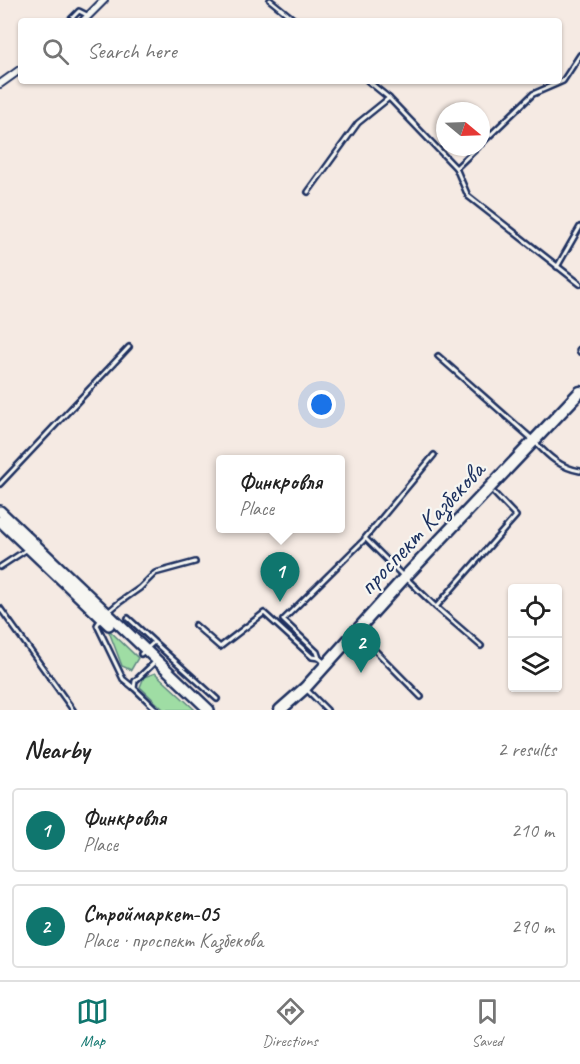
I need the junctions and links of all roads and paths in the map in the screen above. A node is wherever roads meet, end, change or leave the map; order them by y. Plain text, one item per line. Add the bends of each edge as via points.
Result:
1 (104, 0) edge
2 (270, 0) edge
3 (72, 18) edge
4 (86, 18) edge
5 (292, 18) edge
6 (580, 55) edge
7 (18, 71) edge
8 (562, 81) edge
9 (0, 84) edge
10 (372, 84) edge
11 (555, 84) edge
12 (389, 98) junction
13 (490, 136) edge
14 (469, 156) edge
15 (456, 168) junction
16 (308, 192) dead end
17 (580, 227) edge
18 (557, 267) junction
19 (580, 284) edge
20 (129, 347) dead end
21 (438, 356) dead end
22 (580, 392) edge
23 (580, 402) edge
24 (536, 443) junction
25 (434, 454) dead end
26 (580, 471) edge
27 (0, 484) edge
28 (494, 493) junction
29 (0, 511) edge
30 (0, 521) edge
31 (365, 538) junction
32 (31, 546) junction
33 (195, 562) dead end
34 (0, 567) edge
35 (407, 579) junction
36 (436, 607) junction
37 (0, 608) edge
38 (104, 616) junction
39 (128, 618) dead end
40 (195, 625) dead end
41 (361, 636) junction
42 (154, 642) junction
43 (481, 646) dead end
44 (143, 652) junction
45 (323, 661) junction
46 (155, 663) junction
47 (134, 688) junction
48 (302, 696) junction
49 (421, 697) dead end
50 (217, 699) dead end
51 (73, 710) edge
52 (157, 710) edge
53 (200, 710) edge
54 (208, 710) edge
55 (280, 710) edge
56 (292, 710) edge
57 (327, 710) edge

1 - 4 street
2 - 5 lane
3 - 4 lane via 79,11
6 - 8 lane
7 - 9 street
10 - 12 lane
11 - 13 lane via 533,94
12 - 15 lane
12 - 16 lane via 358,123
14 - 15 lane
15 - 18 lane via 468,196
17 - 18 lane
18 - 19 lane
20 - 27 lane
21 - 24 lane
22 - 24 highway, проспект Казбекова
23 - 24 highway, проспект Казбекова
24 - 26 lane via 550,458
24 - 28 highway, проспект Казбекова
24 - 35 highway, проспект Казбекова
25 - 31 lane
28 - 35 highway, проспект Казбекова
28 - 36 lane via 516,516
29 - 32 main road
30 - 32 main road
31 - 35 lane
31 - 45 lane via 283,620
32 - 34 lane
32 - 38 main road
33 - 38 lane via 155,573
35 - 36 lane
35 - 41 highway, проспект Казбекова
35 - 45 highway, проспект Казбекова
36 - 43 lane
37 - 51 lane
38 - 44 main road
38 - 47 lane via 97,626 123,680
39 - 42 lane
40 - 45 lane via 220,647 264,613 312,657
41 - 48 highway, проспект Казбекова
41 - 49 lane
42 - 44 lane
42 - 50 lane
44 - 46 main road
45 - 48 highway, проспект Казбекова
46 - 47 lane via 135,681
46 - 53 main road
46 - 54 main road
47 - 52 lane
48 - 55 highway
48 - 56 highway
48 - 57 lane

